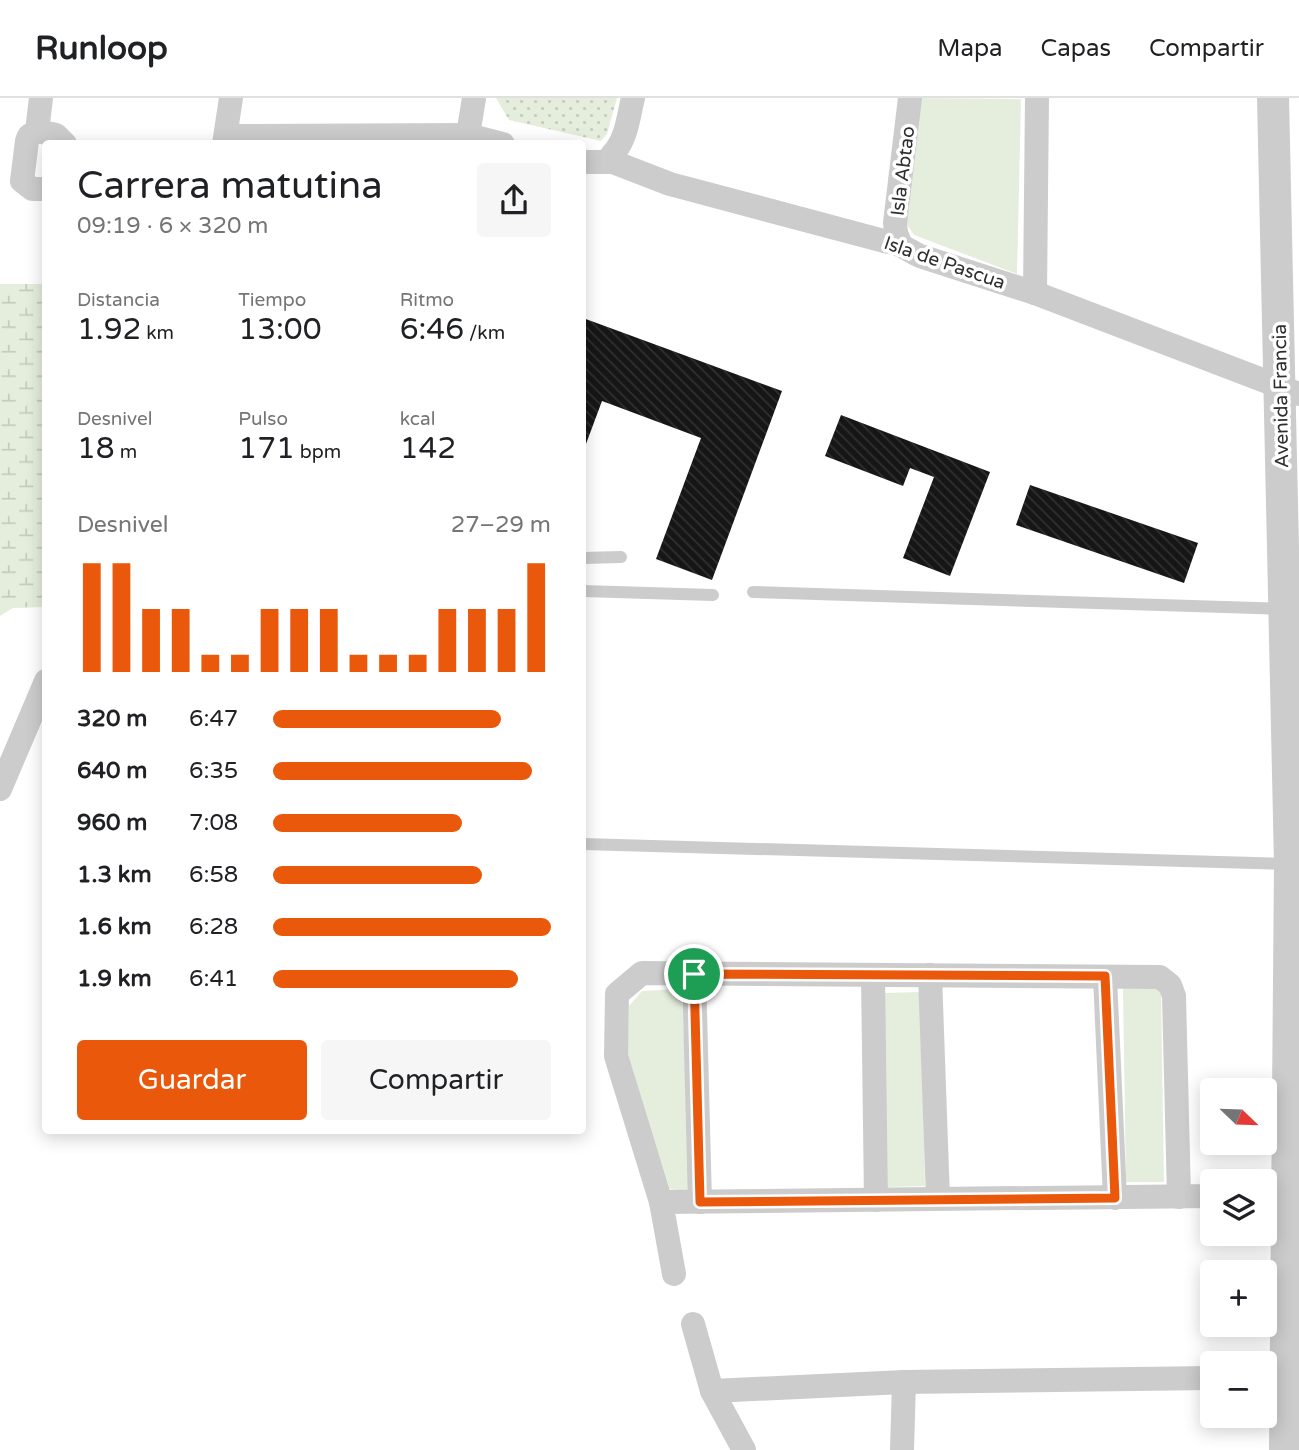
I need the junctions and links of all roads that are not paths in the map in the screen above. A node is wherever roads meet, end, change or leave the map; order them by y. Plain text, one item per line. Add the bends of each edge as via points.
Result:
1 (41, 98) edge
2 (231, 98) edge
3 (474, 98) edge
4 (633, 98) edge
5 (911, 98) edge
6 (1037, 98) edge
7 (1273, 98) edge
8 (37, 131) junction
9 (468, 139) edge
10 (61, 140) edge
11 (225, 140) edge
12 (586, 162) edge
13 (613, 162) junction
14 (42, 189) edge
15 (900, 243) junction
16 (1035, 293) junction
17 (1289, 391) edge
18 (621, 557) dead end
19 (586, 558) edge
20 (586, 591) edge
21 (753, 592) dead end
22 (713, 595) dead end
23 (1292, 609) edge
24 (42, 690) edge
25 (0, 789) edge
26 (586, 844) edge
27 (1294, 864) edge
28 (694, 974) junction
29 (873, 975) junction
30 (930, 975) junction
31 (1105, 976) junction
32 (1293, 1141) edge
33 (1277, 1191) edge
34 (1200, 1196) edge
35 (1179, 1197) junction
36 (1115, 1198) junction
37 (938, 1199) junction
38 (876, 1200) junction
39 (661, 1202) junction
40 (700, 1202) junction
41 (1277, 1220) edge
42 (674, 1274) dead end
43 (693, 1324) dead end
44 (1283, 1377) edge
45 (1200, 1378) edge
46 (904, 1382) junction
47 (712, 1391) junction
48 (744, 1450) edge
49 (902, 1450) edge
50 (1285, 1450) edge

1 - 8 street
2 - 11 street
3 - 9 street
4 - 13 street
5 - 15 street, Isla Abtao via 895,223
6 - 16 street
7 - 17 street, Avenida Francia
8 - 10 street
8 - 14 street via 24,148 22,181
9 - 11 street
12 - 13 street, Isla de Pascua
13 - 15 street, Isla de Pascua via 670,184
15 - 16 street, Isla de Pascua via 920,256
16 - 17 street, Isla de Pascua
17 - 23 street, Avenida Francia
18 - 19 lane
20 - 22 lane
21 - 23 lane
23 - 27 street, Avenida Francia
24 - 25 street
26 - 27 lane
27 - 32 street, Avenida Francia
28 - 29 street
28 - 39 street via 642,973 617,994 617,1056
28 - 40 street
29 - 30 street
29 - 38 street
30 - 31 street
30 - 37 street
31 - 35 street via 1160,977 1174,996
31 - 36 street
32 - 33 street, Avenida Francia
34 - 35 street
35 - 36 street
36 - 37 street
37 - 38 street
38 - 40 street
39 - 40 street
39 - 42 street
41 - 44 street, Avenida Francia
43 - 47 street
44 - 50 street, Avenida Francia
45 - 46 street
46 - 47 street
46 - 49 street
47 - 48 street

